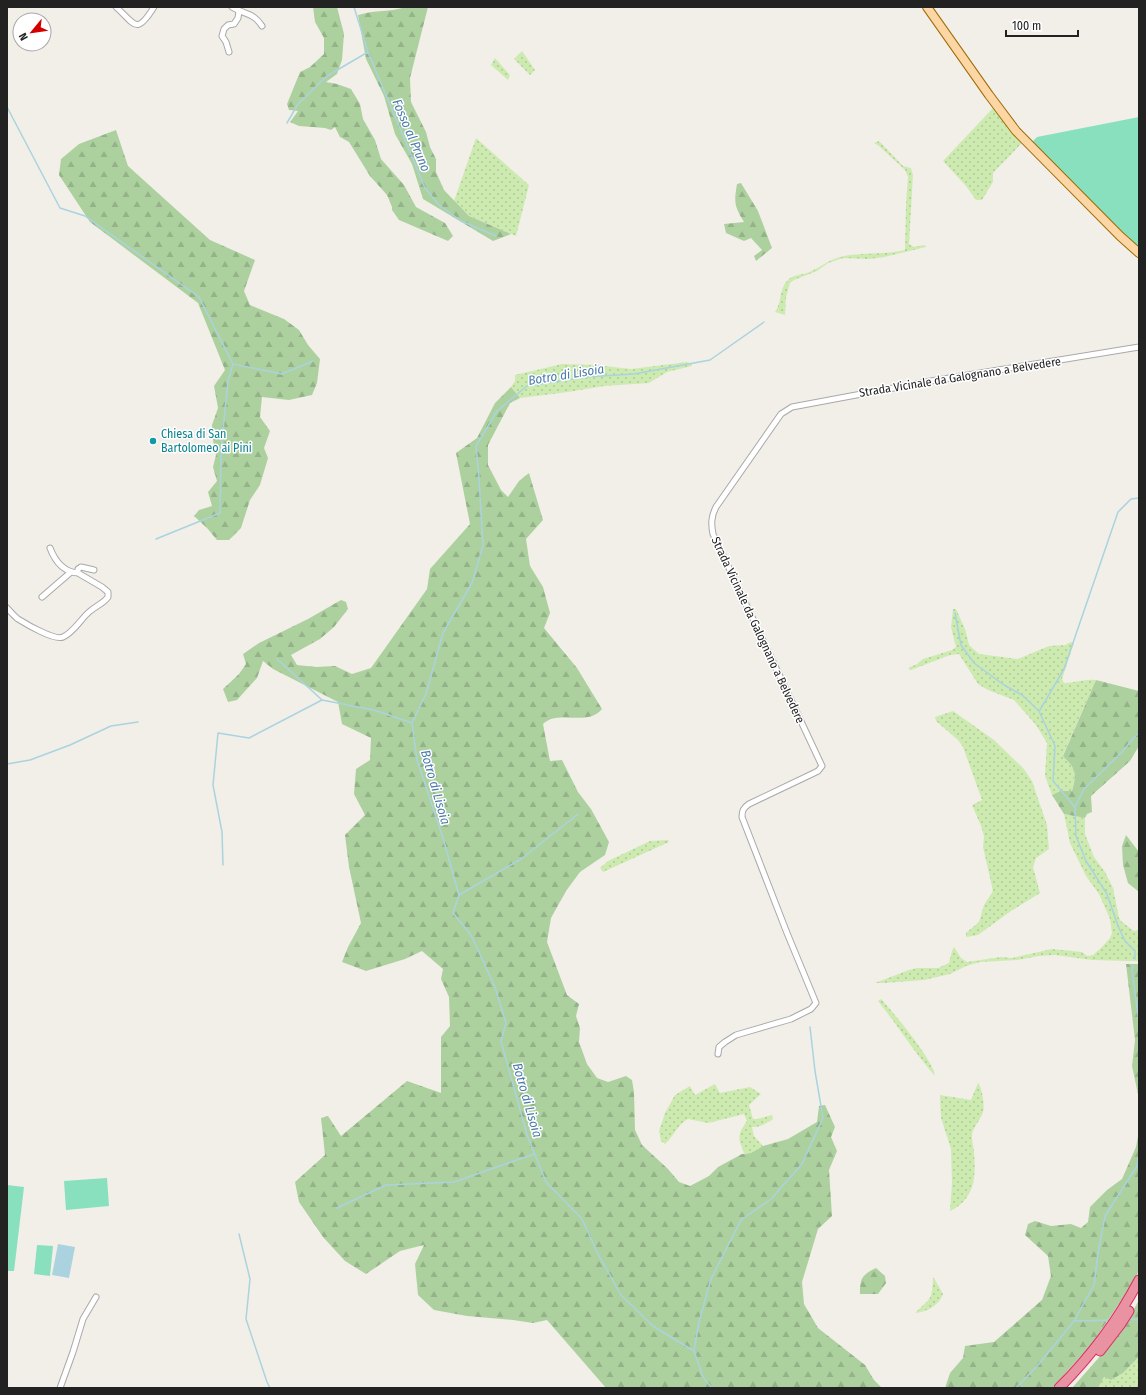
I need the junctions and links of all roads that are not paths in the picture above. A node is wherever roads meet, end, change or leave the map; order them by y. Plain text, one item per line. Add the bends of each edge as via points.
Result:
1 (116, 7) edge
2 (154, 7) edge
3 (232, 7) edge
4 (927, 7) edge
5 (239, 11) junction
6 (262, 26) dead end
7 (229, 52) dead end
8 (1139, 253) edge
9 (1139, 347) edge
10 (50, 548) dead end
11 (94, 570) dead end
12 (72, 572) junction
13 (78, 573) junction
14 (42, 597) dead end
15 (7, 608) edge
16 (718, 1054) dead end
17 (1139, 1280) edge
18 (1139, 1292) edge
19 (96, 1297) dead end
20 (60, 1388) edge
21 (1059, 1388) edge
22 (1068, 1388) edge

1 - 2 street via 132,24 137,25 144,22
3 - 5 street
4 - 8 main road via 1016,131
5 - 6 street via 252,15
5 - 7 street via 234,24 228,25 222,36
9 - 16 street, Strada Vicinale da Galognano a Belvedere via 944,378 792,407 781,414 716,507 711,523 713,534 822,766 818,771 749,804 742,811 742,818 816,1003 811,1009 791,1019 736,1035 719,1047
10 - 12 street via 59,565
11 - 13 street via 81,567
12 - 13 street
12 - 14 street
13 - 15 street via 102,586 108,592 108,596 63,638 58,639 45,634 19,619
17 - 21 highway via 1102,1339
18 - 22 highway via 1109,1340
19 - 20 street via 83,1319

